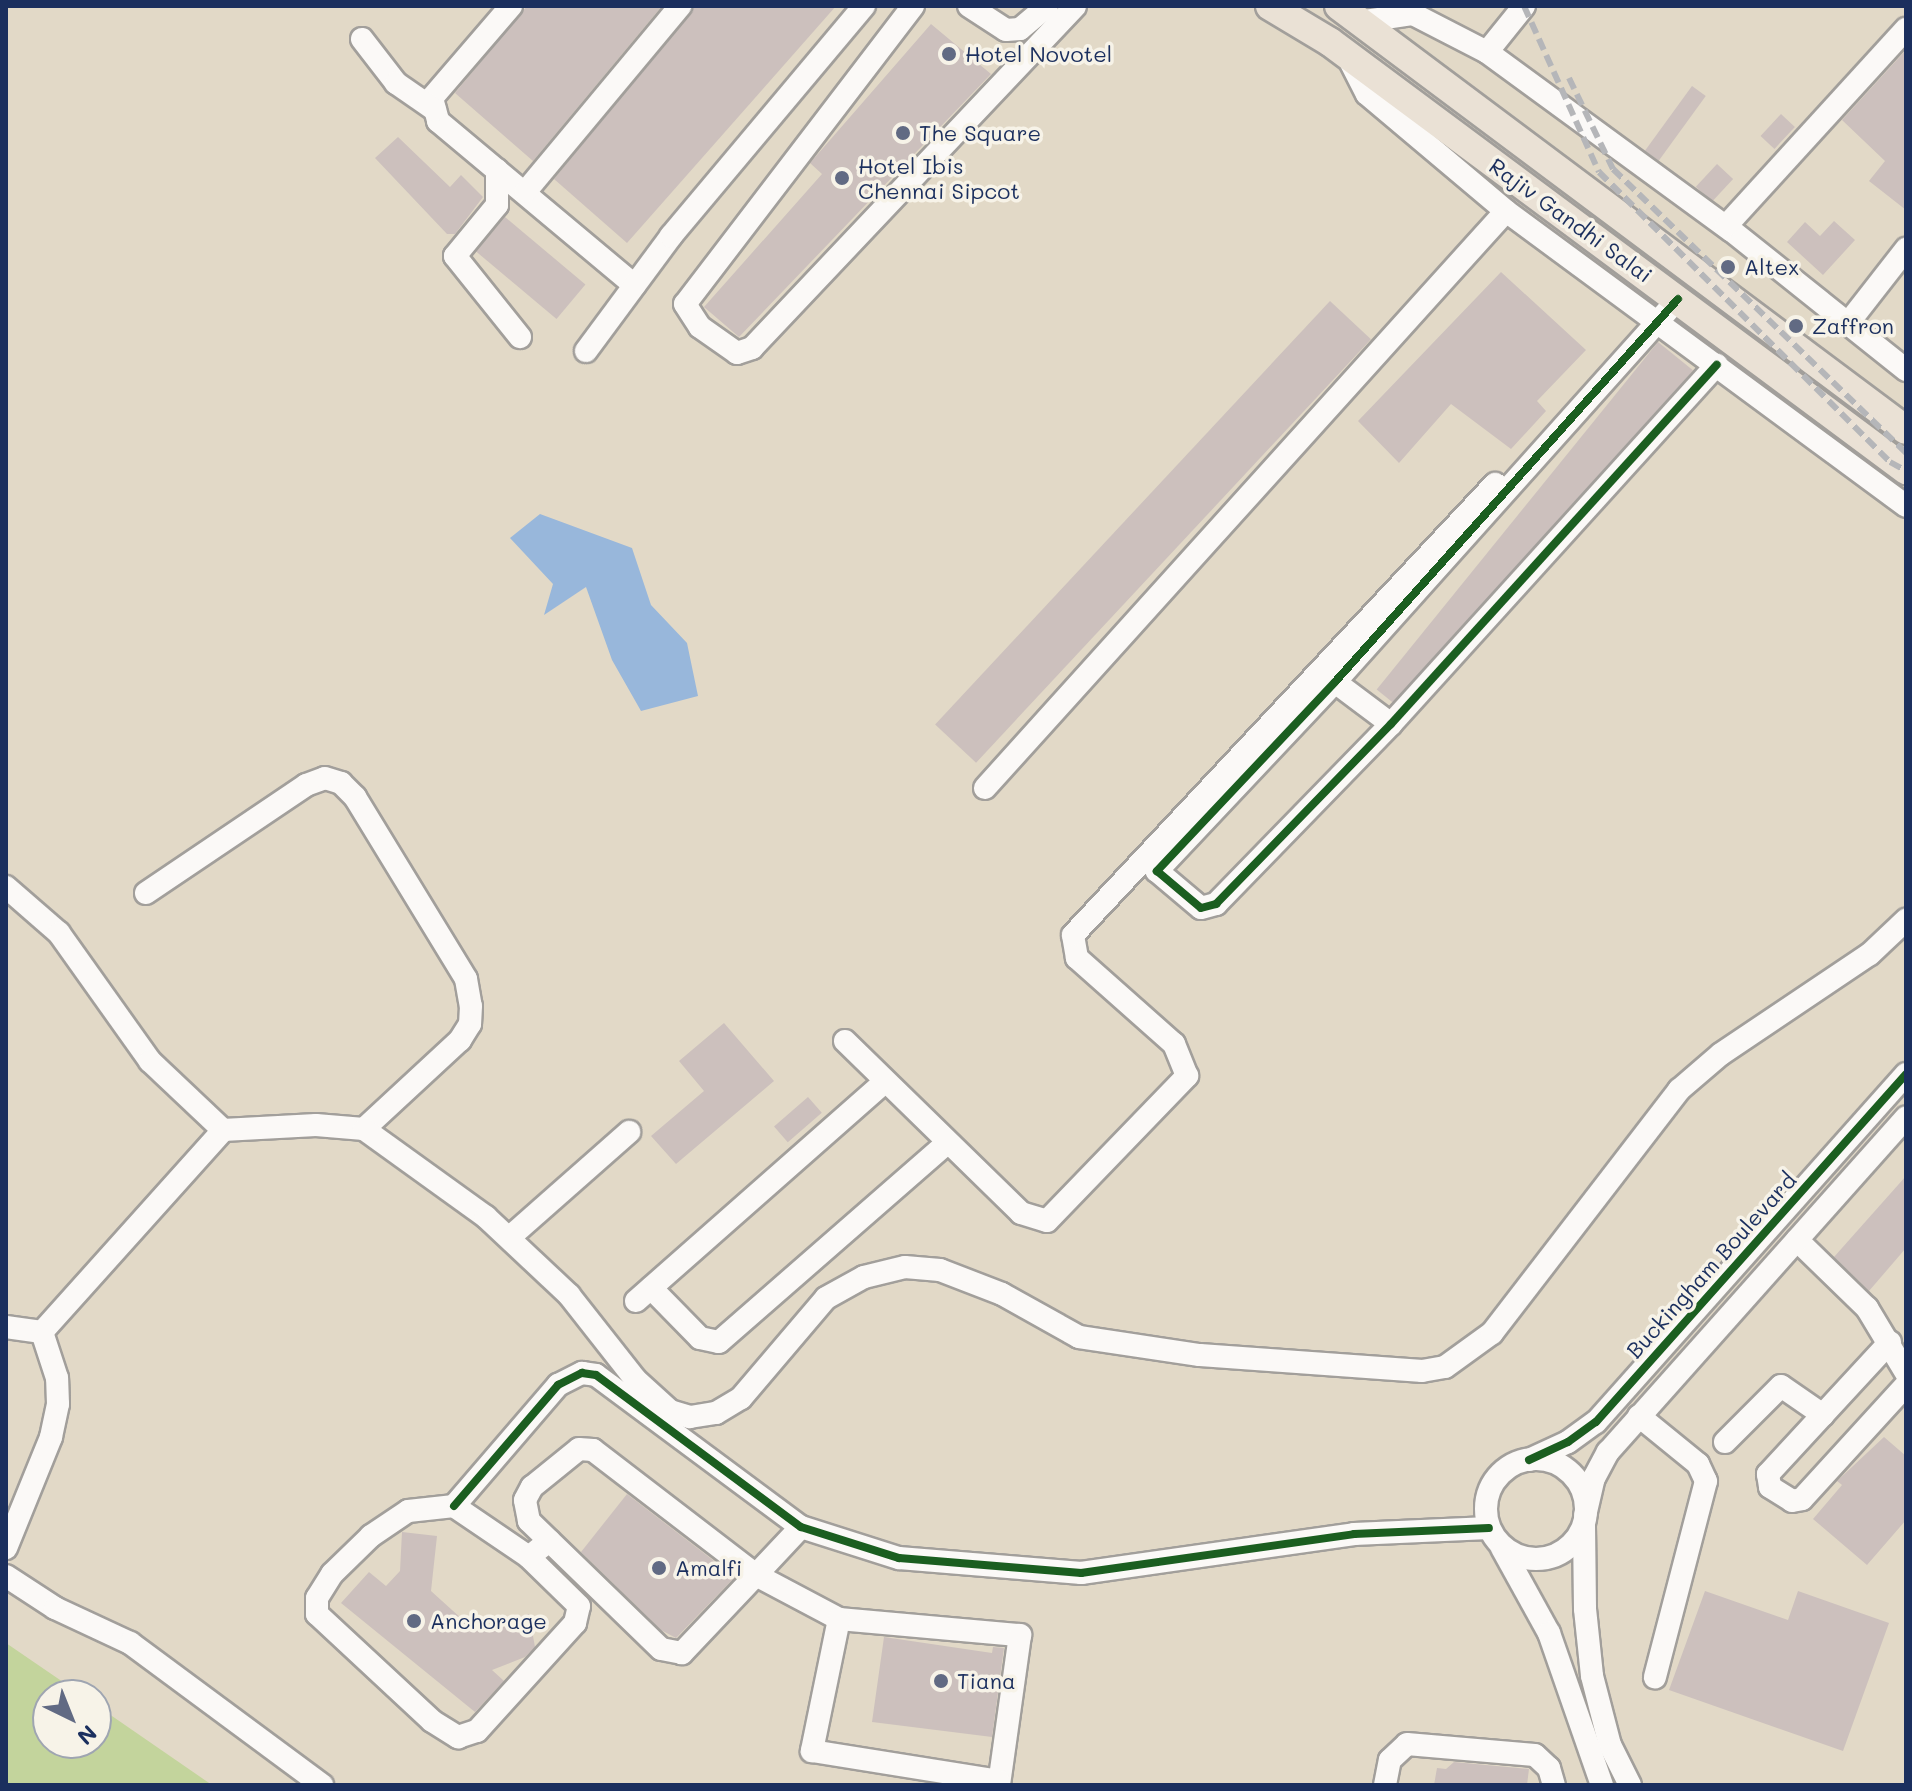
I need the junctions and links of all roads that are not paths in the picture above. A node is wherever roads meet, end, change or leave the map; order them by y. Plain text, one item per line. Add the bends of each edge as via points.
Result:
1 (511, 6) edge
2 (680, 6) edge
3 (864, 6) edge
4 (913, 6) edge
5 (969, 6) edge
6 (1047, 6) edge
7 (1075, 6) edge
8 (1270, 6) edge
9 (1524, 6) edge
10 (1353, 11) edge
11 (1303, 14) edge
12 (1906, 29) edge
13 (362, 39) dead end
14 (1339, 49) junction
15 (1487, 52) junction
16 (435, 110) junction
17 (497, 170) junction
18 (526, 191) junction
19 (1506, 211) junction
20 (1726, 226) junction
21 (1906, 249) edge
22 (634, 285) junction
23 (1673, 296) junction
24 (1654, 321) junction
25 (1849, 322) junction
26 (520, 337) dead end
27 (586, 351) dead end
28 (1717, 365) junction
29 (1906, 370) edge
30 (1906, 430) edge
31 (1906, 470) edge
32 (1906, 506) edge
33 (1335, 682) junction
34 (1391, 724) junction
35 (985, 788) dead end
36 (6, 887) edge
37 (146, 893) dead end
38 (1906, 920) edge
39 (845, 1041) dead end
40 (1906, 1074) edge
41 (883, 1083) junction
42 (1906, 1117) edge
43 (364, 1129) junction
44 (223, 1130) junction
45 (629, 1132) dead end
46 (1853, 1133) junction
47 (947, 1143) junction
48 (1874, 1153) junction
49 (510, 1237) junction
50 (1797, 1240) junction
51 (6, 1327) edge
52 (42, 1332) junction
53 (1890, 1342) junction
54 (1906, 1373) edge
55 (1906, 1385) edge
56 (1823, 1415) junction
57 (1639, 1416) junction
58 (1725, 1442) dead end
59 (1529, 1460) junction
60 (454, 1506) junction
61 (1585, 1518) junction
62 (801, 1527) junction
63 (1493, 1534) junction
64 (549, 1541) junction
65 (6, 1548) edge
66 (529, 1557) junction
67 (756, 1575) junction
68 (6, 1576) edge
69 (839, 1619) junction
70 (1655, 1677) dead end
71 (999, 1783) edge
72 (322, 1785) edge
73 (1385, 1785) edge
74 (1554, 1785) edge
75 (1602, 1785) edge
76 (1630, 1785) edge

1 - 16 street via 432,98
2 - 18 street
3 - 22 street
4 - 7 street via 685,304 700,327 737,353 752,348
5 - 6 street via 1006,30 1020,29
8 - 11 main road, Rajiv Gandhi Salai
9 - 15 street
10 - 14 street
10 - 15 street via 1413,14
10 - 30 main road, Rajiv Gandhi Salai
11 - 14 main road, Rajiv Gandhi Salai
12 - 20 street
13 - 16 street via 396,83
14 - 19 street via 1367,94
14 - 23 main road, Rajiv Gandhi Salai
15 - 20 street
16 - 17 street via 438,121
17 - 18 street
17 - 26 street via 497,205 455,256
18 - 22 street
19 - 24 street
19 - 35 street
20 - 25 street
21 - 25 street
22 - 27 street
23 - 24 street
23 - 31 main road, Rajiv Gandhi Salai
24 - 28 street
24 - 33 street
24 - 47 street via 1073,935 1077,958 1174,1044 1187,1076 1047,1221 1021,1213
25 - 29 street
28 - 32 street
28 - 34 street
33 - 34 street
33 - 34 street via 1161,863 1157,871 1201,908 1216,904
36 - 44 street via 59,933 150,1061
37 - 43 street via 306,785 325,778 341,783 355,797 466,979 471,1006 470,1024 460,1040
38 - 49 street via 1870,954 1721,1054 1679,1090 1492,1333 1445,1367 1422,1371 1200,1355 1079,1337 1002,1294 940,1270 905,1267 864,1277 826,1298 741,1398 716,1413 690,1417 670,1411 635,1379 569,1295
39 - 41 street
40 - 46 street, Buckingham Boulevard
41 - 47 street
41 - 47 street via 643,1295 700,1338 719,1342
42 - 48 street
43 - 44 street via 316,1125
43 - 49 street
44 - 52 street
45 - 49 street
46 - 48 street
46 - 59 street, Buckingham Boulevard via 1596,1422
48 - 50 street
50 - 53 street via 1867,1308
50 - 57 street
51 - 52 street
52 - 65 street via 57,1378 58,1404 51,1437
53 - 54 street
53 - 56 street
55 - 56 street via 1802,1499 1792,1501 1770,1487 1768,1474
56 - 58 street via 1781,1386
57 - 61 street via 1599,1466
57 - 70 street via 1698,1464 1706,1481
59 - 61 street via 1554,1462 1574,1476
59 - 63 street, Buckingham Boulevard via 1495,1481 1486,1504
60 - 62 street via 558,1385 582,1373 596,1375
60 - 66 street
60 - 66 street via 408,1511 371,1536 332,1574 317,1598 317,1614 432,1721 458,1737 477,1731 575,1623 579,1606
61 - 63 street via 1569,1546 1549,1557 1521,1557
61 - 76 street via 1589,1657 1610,1745
62 - 63 street via 899,1558 1081,1573 1354,1534
62 - 67 street
63 - 75 street via 1549,1633
64 - 66 street
64 - 67 street via 661,1649 675,1654 682,1653
64 - 67 street via 529,1521 525,1500 532,1487 579,1449 590,1449
67 - 69 street
68 - 72 street via 55,1608 130,1643
69 - 71 street via 812,1751
69 - 71 street via 1020,1635
73 - 74 street via 1390,1760 1407,1744 1535,1755 1549,1768

